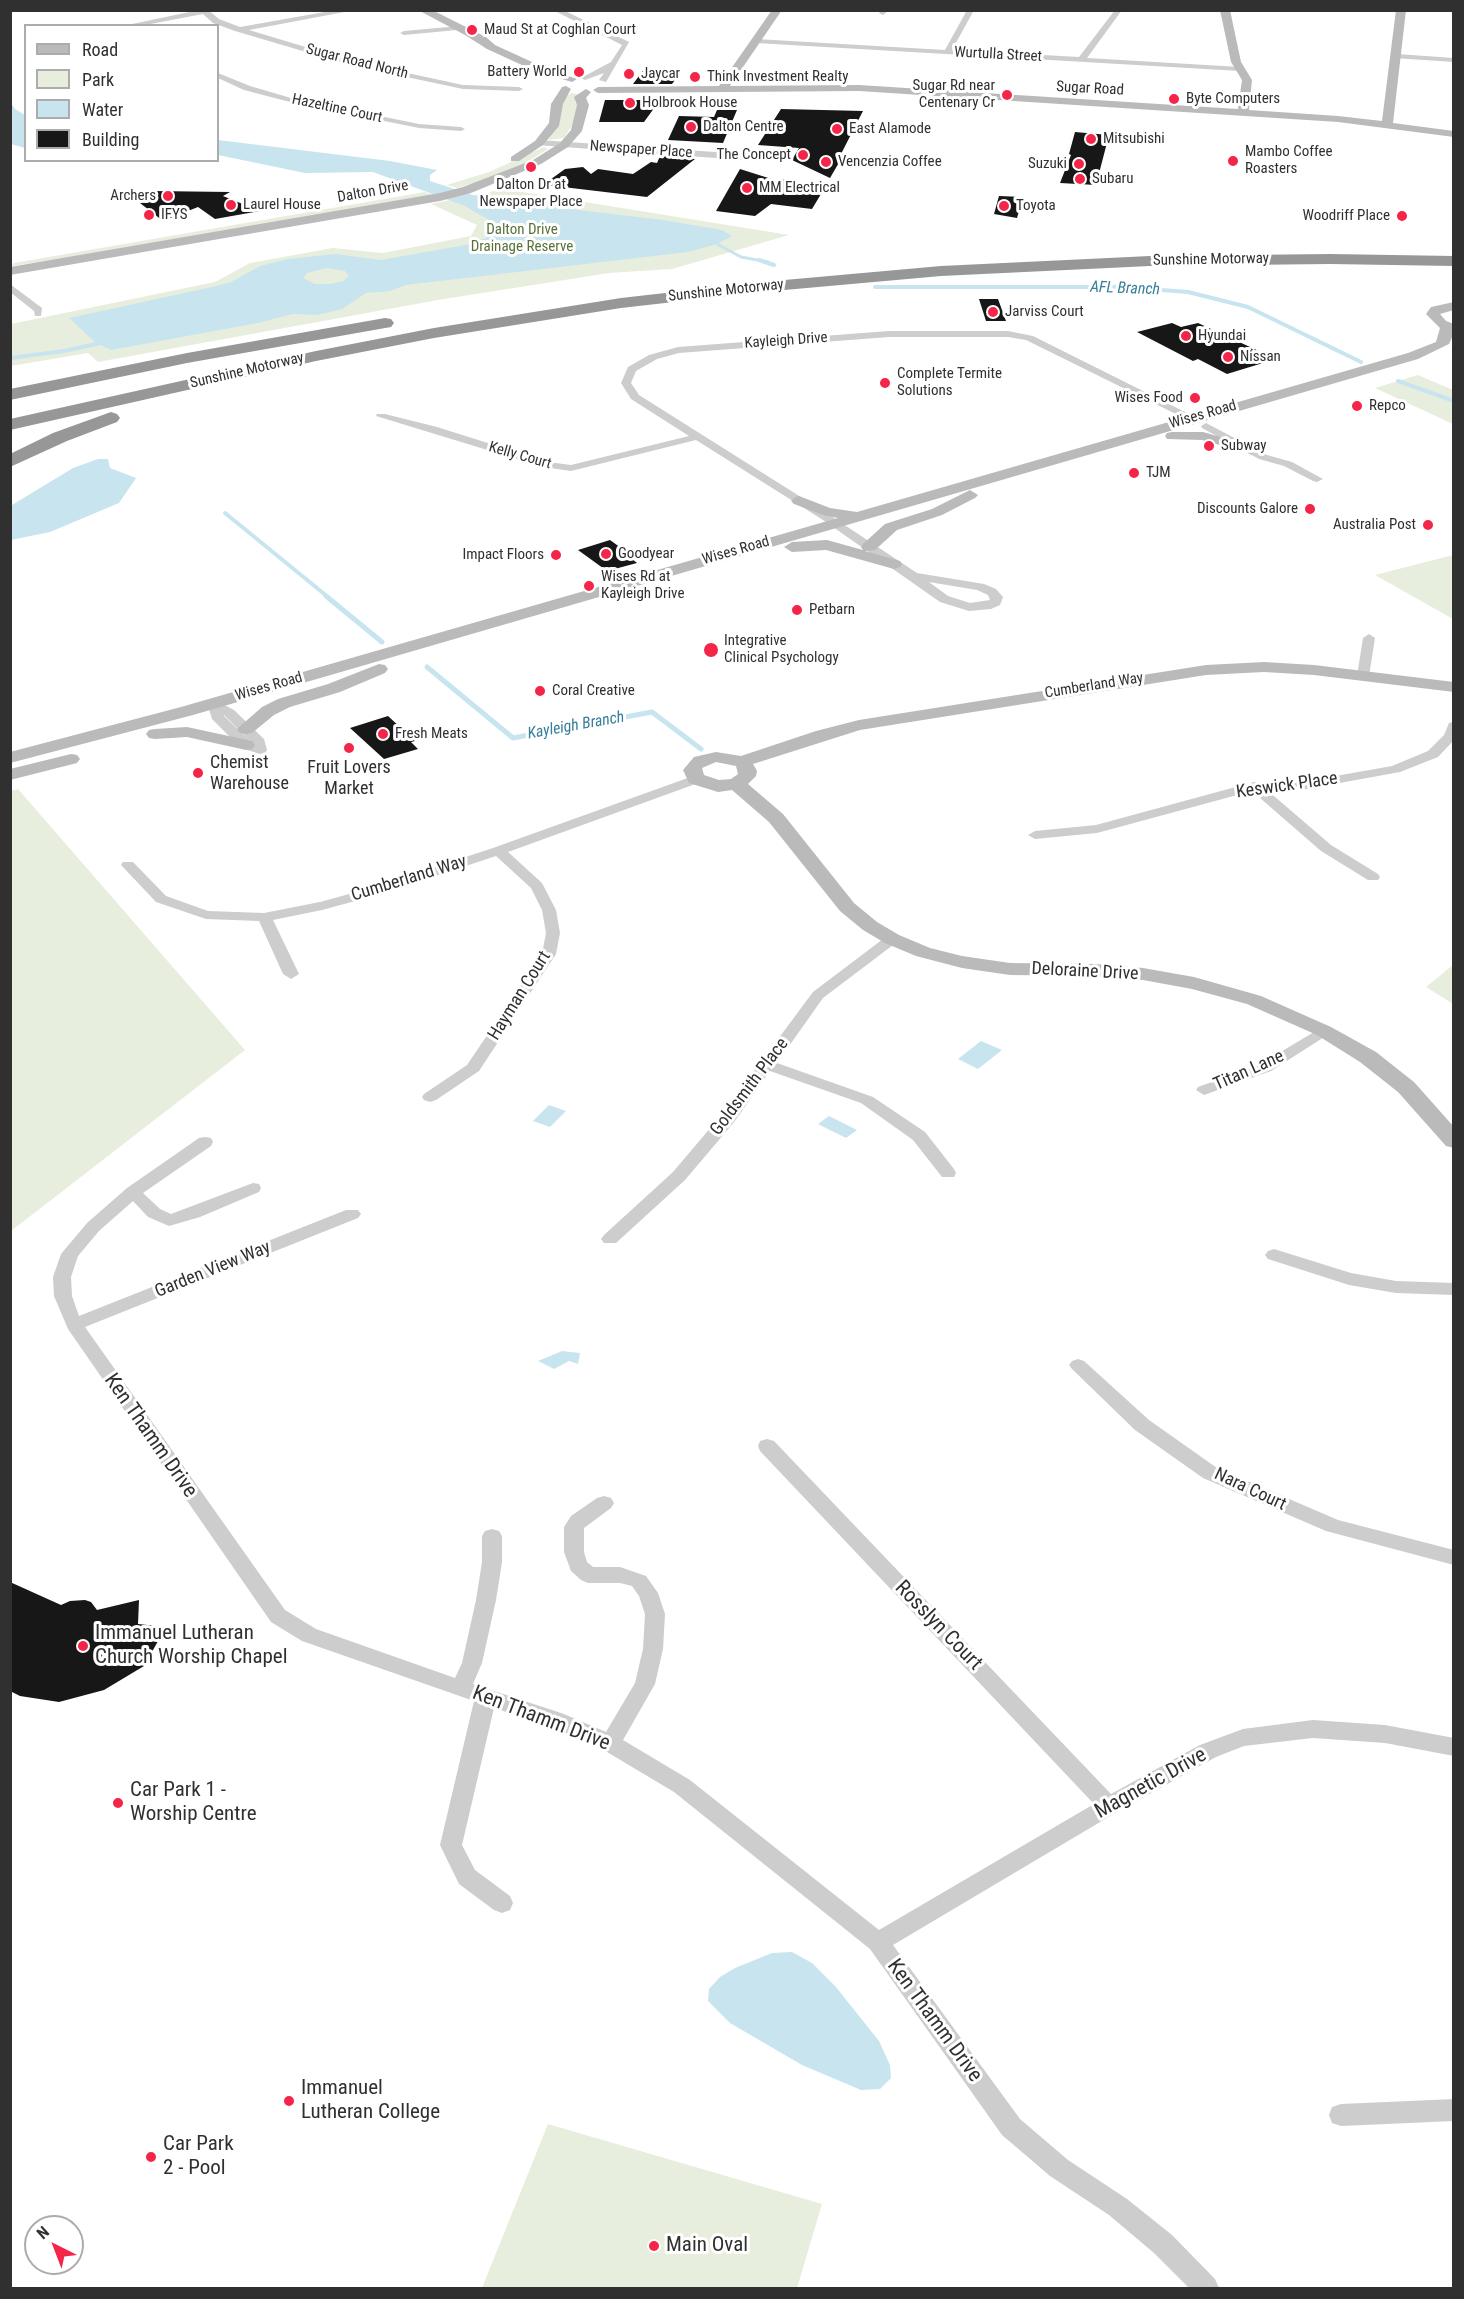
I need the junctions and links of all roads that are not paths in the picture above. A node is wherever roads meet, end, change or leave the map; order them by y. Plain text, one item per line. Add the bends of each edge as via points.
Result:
1 (352, 10) edge
2 (423, 10) edge
3 (556, 10) edge
4 (777, 10) edge
5 (971, 10) edge
6 (1119, 10) edge
7 (1225, 10) edge
8 (1401, 10) edge
9 (203, 11) edge
10 (136, 24) edge
11 (457, 28) junction
12 (238, 29) junction
13 (219, 33) edge
14 (404, 33) dead end
15 (756, 41) junction
16 (947, 52) junction
17 (1397, 56) junction
18 (1082, 59) junction
19 (1454, 60) edge
20 (611, 64) junction
21 (1240, 69) junction
22 (219, 75) edge
23 (585, 78) junction
24 (566, 84) junction
25 (598, 86) junction
26 (723, 88) junction
27 (519, 89) dead end
28 (1243, 113) junction
29 (1388, 125) junction
30 (461, 129) dead end
31 (1454, 134) edge
32 (538, 143) junction
33 (564, 145) junction
34 (744, 157) dead end
35 (476, 174) dead end
36 (450, 181) dead end
37 (1454, 249) edge
38 (1454, 261) edge
39 (11, 265) edge
40 (10, 287) edge
41 (1454, 306) edge
42 (478, 312) junction
43 (446, 313) dead end
44 (38, 315) dead end
45 (399, 321) dead end
46 (1450, 328) edge
47 (1454, 350) edge
48 (316, 356) junction
49 (10, 395) edge
50 (10, 410) edge
51 (381, 416) dead end
52 (1205, 423) junction
53 (10, 425) edge
54 (1172, 436) junction
55 (696, 437) junction
56 (1251, 450) junction
57 (10, 461) edge
58 (1288, 464) junction
59 (1317, 479) dead end
60 (970, 495) junction
61 (799, 501) junction
62 (869, 512) junction
63 (840, 527) junction
64 (786, 543) junction
65 (869, 548) junction
66 (894, 564) junction
67 (913, 576) junction
68 (1369, 638) dead end
69 (379, 669) junction
70 (1363, 676) junction
71 (1454, 687) edge
72 (220, 711) junction
73 (1454, 726) edge
74 (155, 734) junction
75 (246, 737) junction
76 (10, 758) edge
77 (742, 762) junction
78 (10, 775) edge
79 (696, 779) junction
80 (736, 784) junction
81 (1254, 786) junction
82 (1035, 835) dead end
83 (498, 851) junction
84 (128, 866) dead end
85 (1373, 877) dead end
86 (264, 917) junction
87 (892, 939) junction
88 (291, 974) dead end
89 (1324, 1031) junction
90 (768, 1065) junction
91 (1204, 1090) dead end
92 (430, 1097) dead end
93 (205, 1142) dead end
94 (1454, 1142) edge
95 (948, 1173) dead end
96 (253, 1188) dead end
97 (133, 1192) junction
98 (352, 1214) dead end
99 (610, 1239) dead end
100 (1274, 1255) dead end
101 (1454, 1289) edge
102 (74, 1325) junction
103 (1078, 1365) dead end
104 (767, 1446) dead end
105 (604, 1503) dead end
106 (492, 1536) dead end
107 (1454, 1558) edge
108 (460, 1688) junction
109 (486, 1698) junction
110 (610, 1743) junction
111 (1454, 1748) edge
112 (1109, 1806) junction
113 (502, 1903) dead end
114 (878, 1942) junction
115 (1454, 2110) edge
116 (1341, 2115) dead end
117 (1206, 2289) edge

1 - 12 street
2 - 11 main road
3 - 20 street via 626,44
4 - 15 main road
5 - 16 street
6 - 18 street
7 - 21 main road
8 - 17 main road
9 - 10 street
9 - 12 street, Sugar Road North
11 - 14 street
11 - 24 main road
12 - 13 street
12 - 27 street, Sugar Road North via 350,63 463,87
15 - 16 street, Wurtulla Street
15 - 26 main road
16 - 18 street, Wurtulla Street
17 - 19 street
17 - 29 main road
18 - 21 street, Wurtulla Street
20 - 23 street
20 - 25 street
21 - 28 main road via 1247,80
22 - 30 street, Hazeltine Court via 290,100 418,126
23 - 24 main road
23 - 25 main road
24 - 25 main road
24 - 32 main road via 557,104 555,123
25 - 26 main road, Sugar Road
25 - 33 main road, Dalton Drive via 580,97 583,105 576,131
26 - 28 main road, Sugar Road via 854,87
28 - 29 main road, Sugar Road
29 - 31 main road, Sugar Road
32 - 33 street, Newspaper Place
32 - 35 main road
33 - 34 street, Newspaper Place
33 - 39 main road, Dalton Drive via 506,176 440,197 88,258
36 - 39 main road, Dalton Drive via 422,190
37 - 42 highway, Sunshine Motorway via 1199,248 969,257 734,277
38 - 48 highway, Sunshine Motorway via 1161,261 876,276 621,303
40 - 44 street via 39,310
41 - 46 main road via 1436,310 1433,315
42 - 43 highway
42 - 50 highway, Sunshine Motorway via 246,356
45 - 49 highway via 238,348
46 - 52 main road, Wises Road via 1442,344 1426,352
47 - 52 main road, Wises Road via 1418,364
48 - 53 highway, Sunshine Motorway
48 - 57 highway via 101,421
51 - 55 street, Kelly Court via 547,465 571,468
52 - 54 main road, Wises Road
52 - 55 street, Kayleigh Drive via 1029,338 980,332 890,334 678,350 653,357 632,369 626,383 635,397
52 - 56 street
52 - 58 street
52 - 62 main road, Wises Road
54 - 56 main road via 1203,436
54 - 60 main road, Wises Road
55 - 61 street, Kayleigh Drive
56 - 58 street
58 - 59 street
60 - 63 main road, Wises Road
60 - 65 main road via 937,512 891,527
61 - 62 main road via 828,512
61 - 63 street, Kayleigh Drive
61 - 64 main road via 807,511 808,521
62 - 63 main road, Wises Road
63 - 64 main road, Wises Road
63 - 65 street, Kayleigh Drive
64 - 66 main road via 827,545
64 - 69 main road, Wises Road
64 - 72 main road, Wises Road
65 - 66 street, Kayleigh Drive
66 - 67 street, Kayleigh Drive
67 - 67 street, Kayleigh Drive via 981,587 992,592 996,602 969,607 954,604
68 - 70 street
69 - 72 main road, Wises Road
69 - 75 main road via 268,711
70 - 71 main road, Cumberland Way
70 - 77 main road, Cumberland Way via 1264,668 1175,674 869,723
72 - 74 main road, Wises Road
72 - 75 street
72 - 76 main road, Wises Road
73 - 81 street, Keswick Place via 1442,748 1409,765 1296,787
74 - 75 main road via 187,732
74 - 78 main road, Wises Road
77 - 79 main road via 708,759 694,765
77 - 80 main road via 747,776
79 - 80 main road via 710,785
79 - 83 street, Cumberland Way
80 - 87 main road, Deloraine Drive via 776,818 847,907
81 - 82 street, Keswick Place via 1097,829
81 - 85 street via 1326,848
83 - 86 street, Cumberland Way via 322,906
83 - 92 street, Hayman Court via 537,886 549,910 553,933 549,954 473,1068
84 - 86 street, Cumberland Way via 161,899 206,915
86 - 88 street
87 - 89 main road, Deloraine Drive via 962,962 1010,969 1143,974 1194,983 1272,1007
87 - 90 street, Goldsmith Place via 818,995
89 - 91 street, Titan Lane via 1265,1068
89 - 94 main road, Deloraine Drive via 1368,1057 1406,1087
90 - 95 street via 867,1100 919,1136
90 - 99 street, Goldsmith Place via 680,1176
93 - 97 street, Ken Thamm Drive
96 - 97 street via 169,1220 154,1213
97 - 102 street, Ken Thamm Drive via 93,1227 70,1254 62,1277 63,1296
98 - 102 street, Garden View Way
100 - 101 street via 1349,1279 1396,1287
102 - 108 street, Ken Thamm Drive via 278,1616 309,1635
103 - 107 street, Nara Court via 1142,1425 1210,1473 1333,1526
104 - 112 street, Rosslyn Court
105 - 110 street via 574,1527 578,1566 588,1575 620,1575 639,1581 655,1614 645,1684
106 - 108 street via 486,1600 472,1663
108 - 109 street, Ken Thamm Drive
109 - 110 street, Ken Thamm Drive via 557,1720
109 - 113 street via 451,1845 467,1877
110 - 114 street, Ken Thamm Drive via 682,1786
111 - 112 street, Magnetic Drive via 1385,1734 1313,1729 1243,1738 1208,1751
112 - 114 street, Magnetic Drive
114 - 117 street, Ken Thamm Drive via 1011,2127 1059,2168 1118,2207 1163,2244
115 - 116 street

